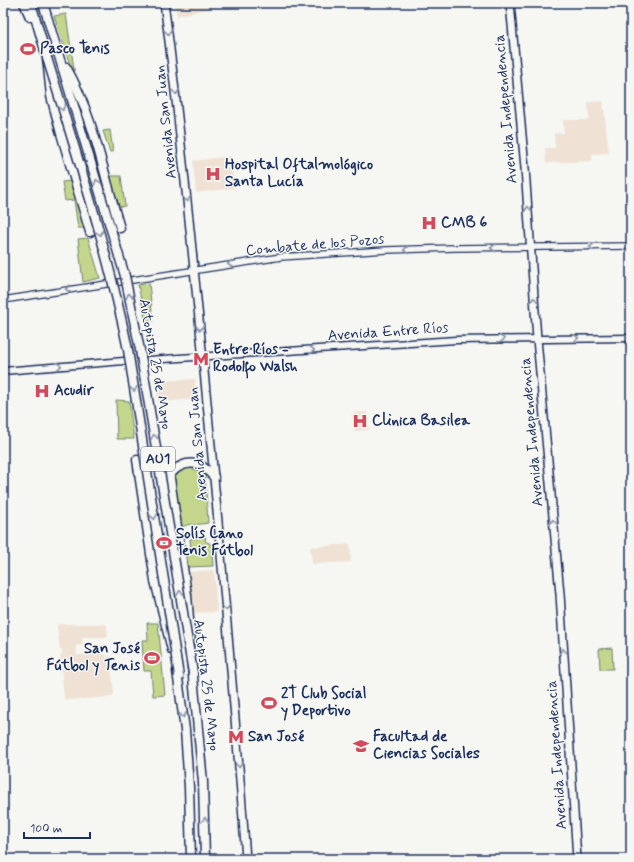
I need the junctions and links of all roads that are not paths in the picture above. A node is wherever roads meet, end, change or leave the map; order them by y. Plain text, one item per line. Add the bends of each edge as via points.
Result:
1 (24, 3) edge
2 (31, 3) edge
3 (43, 3) edge
4 (48, 3) edge
5 (164, 3) edge
6 (510, 3) edge
7 (54, 41) junction
8 (43, 45) junction
9 (58, 54) junction
10 (47, 58) junction
11 (119, 224) dead end
12 (90, 232) dead end
13 (631, 246) edge
14 (531, 248) junction
15 (195, 271) junction
16 (3, 300) edge
17 (631, 338) edge
18 (537, 339) junction
19 (203, 356) junction
20 (148, 360) dead end
21 (124, 361) dead end
22 (3, 371) edge
23 (167, 458) dead end
24 (137, 460) dead end
25 (169, 477) junction
26 (214, 477) junction
27 (193, 673) junction
28 (179, 676) junction
29 (191, 859) edge
30 (205, 859) edge
31 (246, 859) edge
32 (577, 859) edge

1 - 8 highway
2 - 8 highway, Autopista 25 de Mayo / AU1
3 - 7 highway, Autopista 25 de Mayo / AU1
4 - 7 highway
5 -> 15 main road, Avenida San Juan via 180,123
14 -> 6 main road, Avenida Independencia
7 - 9 highway, Autopista 25 de Mayo / AU1
8 - 10 highway, Autopista 25 de Mayo / AU1
9 - 11 highway via 73,80 86,113
27 -> 9 highway, Autopista 25 de Mayo / AU1, bridge via 140,350 125,276
10 - 12 highway, bridge via 51,96
10 -> 28 highway, Autopista 25 de Mayo / AU1, bridge via 102,239 120,312
13 -> 14 street, Combate de los Pozos
14 -> 15 street, Combate de los Pozos via 435,248 281,257
18 -> 14 main road, Avenida Independencia
15 -> 16 street, Combate de los Pozos
15 -> 19 main road, Avenida San Juan
18 -> 17 main road, Avenida Entre Ríos
19 -> 18 main road, Avenida Entre Ríos via 456,340
32 -> 18 main road, Avenida Independencia via 560,594
19 - 20 main road, Avenida Entre Ríos
19 - 26 main road, Avenida San Juan
22 -> 21 main road
23 - 25 highway
24 - 28 highway, bridge via 155,580
25 - 26 highway via 178,467 195,464
25 - 27 highway, bridge via 189,608
26 -> 31 main road, Avenida San Juan
30 -> 27 highway, Autopista 25 de Mayo / AU1 via 203,782
28 -> 29 highway, Autopista 25 de Mayo / AU1 via 186,744

